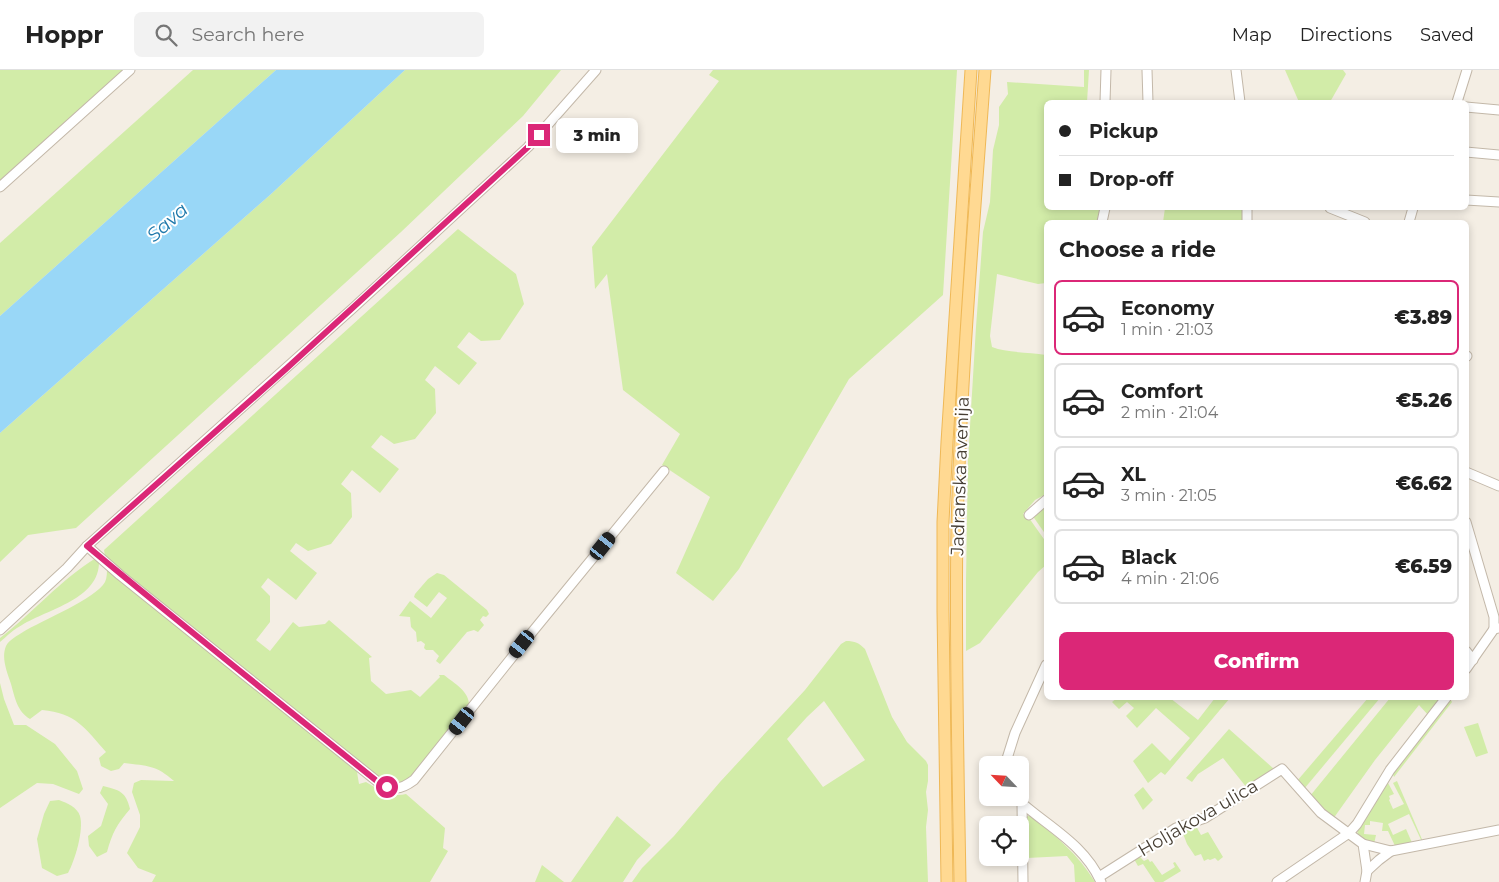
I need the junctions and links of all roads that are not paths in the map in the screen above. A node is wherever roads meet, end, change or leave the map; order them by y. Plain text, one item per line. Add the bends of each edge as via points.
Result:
1 (130, 70) edge
2 (596, 70) edge
3 (971, 70) edge
4 (985, 70) edge
5 (1106, 70) edge
6 (1147, 70) edge
7 (1236, 70) edge
8 (1467, 70) edge
9 (1105, 100) edge
10 (1148, 100) edge
11 (1240, 100) edge
12 (1458, 100) edge
13 (1469, 107) edge
14 (1499, 110) edge
15 (1469, 152) edge
16 (1499, 155) edge
17 (0, 187) edge
18 (1469, 200) edge
19 (1499, 202) edge
20 (1335, 210) edge
21 (1360, 220) edge
22 (664, 471) dead end
23 (1469, 473) edge
24 (1499, 486) edge
25 (1044, 502) edge
26 (1029, 515) dead end
27 (1469, 532) edge
28 (87, 546) junction
29 (1497, 628) edge
30 (0, 630) edge
31 (1469, 655) edge
32 (1473, 660) junction
33 (1469, 666) edge
34 (1044, 669) edge
35 (1444, 700) edge
36 (1009, 756) edge
37 (1019, 806) edge
38 (1026, 806) edge
39 (1499, 830) edge
40 (1349, 833) junction
41 (1363, 844) junction
42 (1391, 851) junction
43 (1368, 871) junction
44 (1100, 879) edge
45 (947, 882) edge
46 (960, 882) edge
47 (1024, 882) edge
48 (1277, 882) edge
49 (1365, 882) edge

1 - 17 street
2 - 28 street via 528,147
3 - 45 main road, Jadranska avenija via 943,522
4 - 46 main road, Jadranska avenija via 957,527
5 - 9 street
6 - 10 street
7 - 11 street
8 - 12 street
13 - 14 street
15 - 16 street
18 - 19 street
20 - 21 street
22 - 28 street via 414,780 397,789 378,782
23 - 24 street
25 - 26 street
27 - 29 street
28 - 30 street
29 - 32 street
31 - 32 street
32 - 33 street
34 - 36 street via 1015,733
35 - 40 street via 1390,770
37 - 47 street
38 - 44 street via 1082,852
39 - 42 street
40 - 41 street, Holjakova ulica
40 - 44 street, Holjakova ulica via 1321,813 1282,769 1205,818 1176,828
40 - 48 street
41 - 42 street
41 - 43 street
42 - 43 street
43 - 49 street

